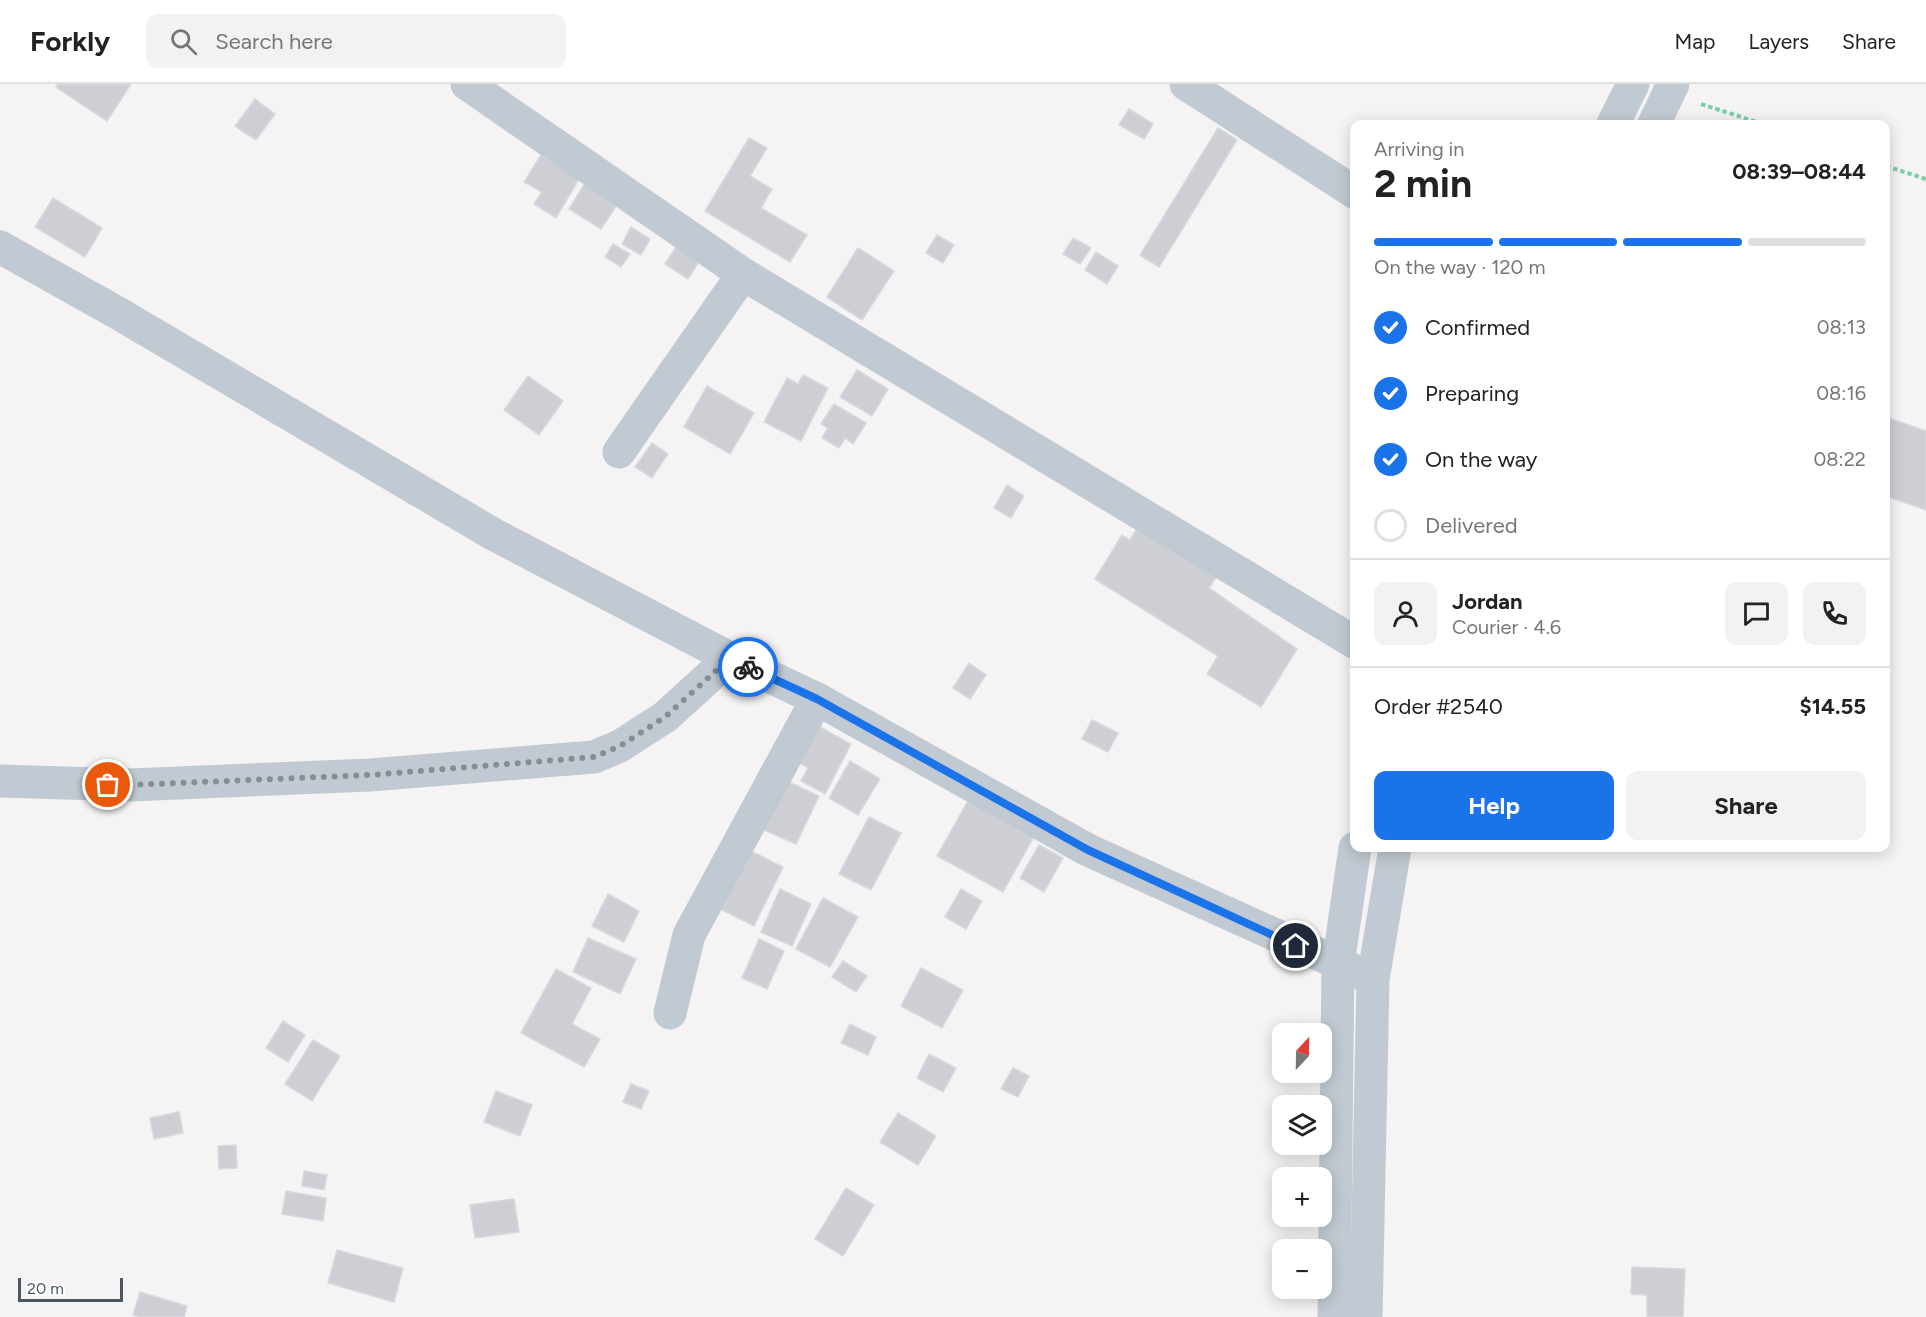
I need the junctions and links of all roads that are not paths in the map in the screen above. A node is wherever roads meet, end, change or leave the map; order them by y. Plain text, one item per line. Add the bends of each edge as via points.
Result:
1 (467, 84) edge
2 (1186, 84) edge
3 (1633, 84) edge
4 (1671, 88) edge
5 (1615, 120) edge
6 (1656, 120) edge
7 (1350, 189) edge
8 (0, 247) edge
9 (743, 274) junction
10 (619, 452) dead end
11 (1350, 640) edge
12 (730, 658) junction
13 (817, 699) junction
14 (0, 781) edge
15 (1354, 852) edge
16 (1394, 852) edge
17 (1338, 965) junction
18 (1372, 979) junction
19 (670, 1013) dead end
20 (1334, 1317) edge
21 (1366, 1317) edge

1 - 9 street
2 - 7 street
3 - 5 street
4 - 6 street
8 - 12 street via 493,534
9 - 10 street
9 - 11 street
12 - 13 street
12 - 14 street via 665,717 620,746 594,757 370,775 141,785
13 - 17 street via 1088,850
13 - 19 street via 689,935
15 - 17 street
16 - 18 street
17 - 18 street
17 - 20 street
18 - 21 street

